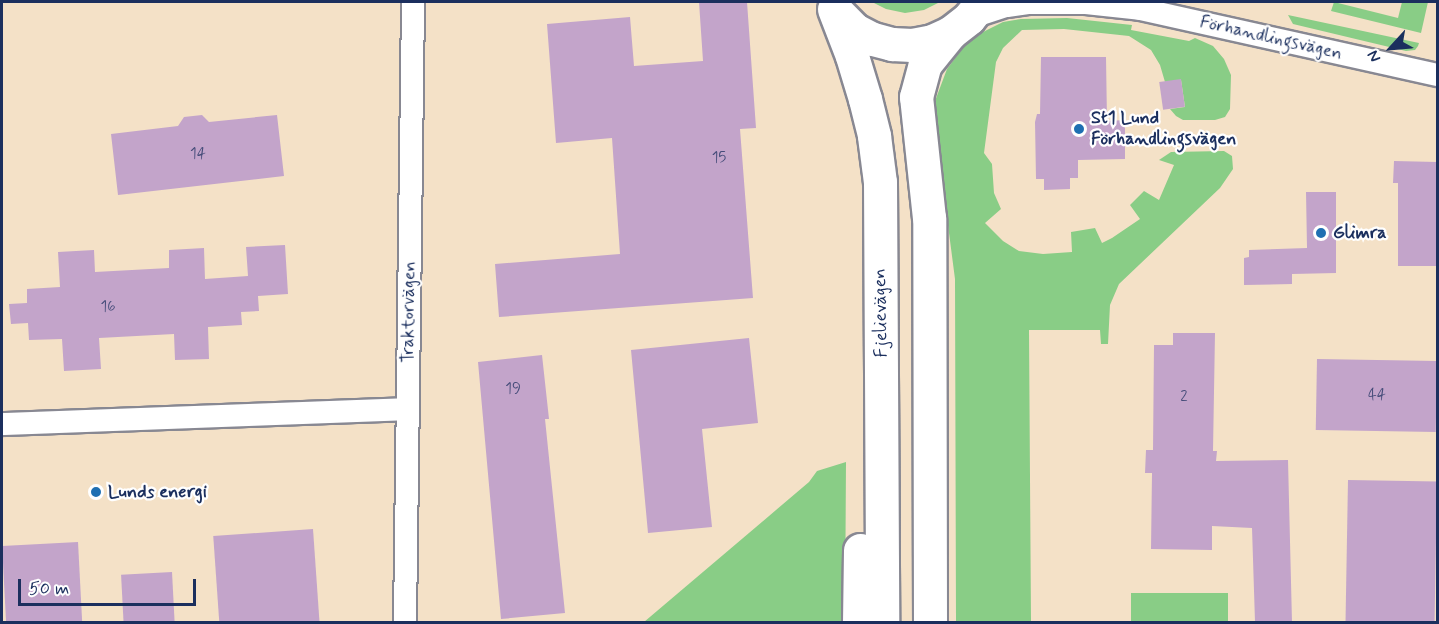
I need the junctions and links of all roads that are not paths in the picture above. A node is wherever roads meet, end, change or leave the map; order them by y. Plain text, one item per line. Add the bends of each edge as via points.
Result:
1 (413, 2) edge
2 (832, 5) edge
3 (1132, 5) edge
4 (967, 18) edge
5 (1437, 75) edge
6 (882, 328) junction
7 (407, 409) junction
8 (2, 424) edge
9 (405, 622) edge
10 (859, 622) edge
11 (882, 622) edge
12 (930, 622) edge

1 - 7 street, Traktorvägen
2 - 4 main road, Fjelievägen via 855,30 902,45 922,44
2 - 6 main road, Fjelievägen via 852,56 873,136 880,182
3 - 4 street, Förhandlingsvägen via 1028,3
3 - 5 street, Förhandlingsvägen
4 - 12 main road via 925,64 916,97 928,218
6 - 10 main road via 862,438
6 - 11 main road, Fjelievägen
7 - 8 street
7 - 9 street, Traktorvägen

